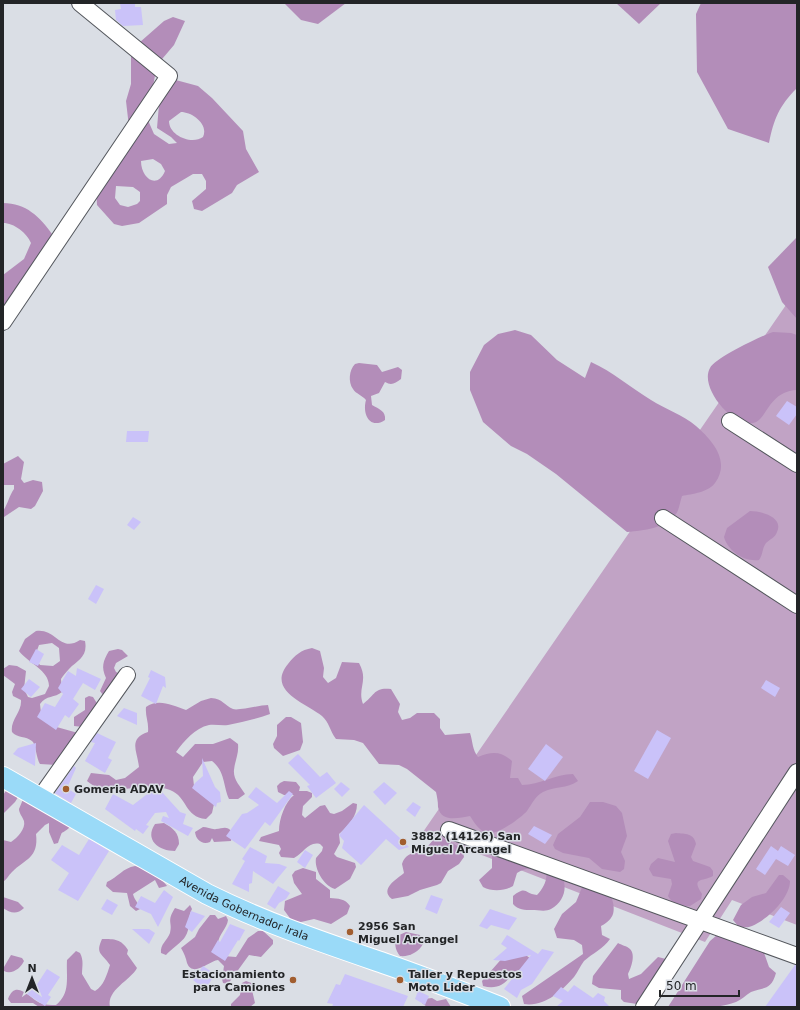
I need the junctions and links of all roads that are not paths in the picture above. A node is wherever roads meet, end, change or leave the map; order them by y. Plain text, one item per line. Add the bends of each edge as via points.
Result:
1 (80, 3) edge
2 (3, 322) edge
3 (730, 421) dead end
4 (797, 464) edge
5 (663, 518) dead end
6 (797, 605) edge
7 (127, 676) dead end
8 (797, 772) edge
9 (4, 779) edge
10 (40, 798) junction
11 (449, 830) dead end
12 (699, 920) junction
13 (797, 956) edge
14 (492, 1006) edge
15 (644, 1007) edge

1 - 2 street via 169,76
3 - 4 street
5 - 6 street
7 - 10 street
8 - 12 street
9 - 10 main road, Avenida Gobernador Irala
10 - 14 main road, Avenida Gobernador Irala via 239,910 274,925 388,964
11 - 12 street
12 - 13 street
12 - 15 street

